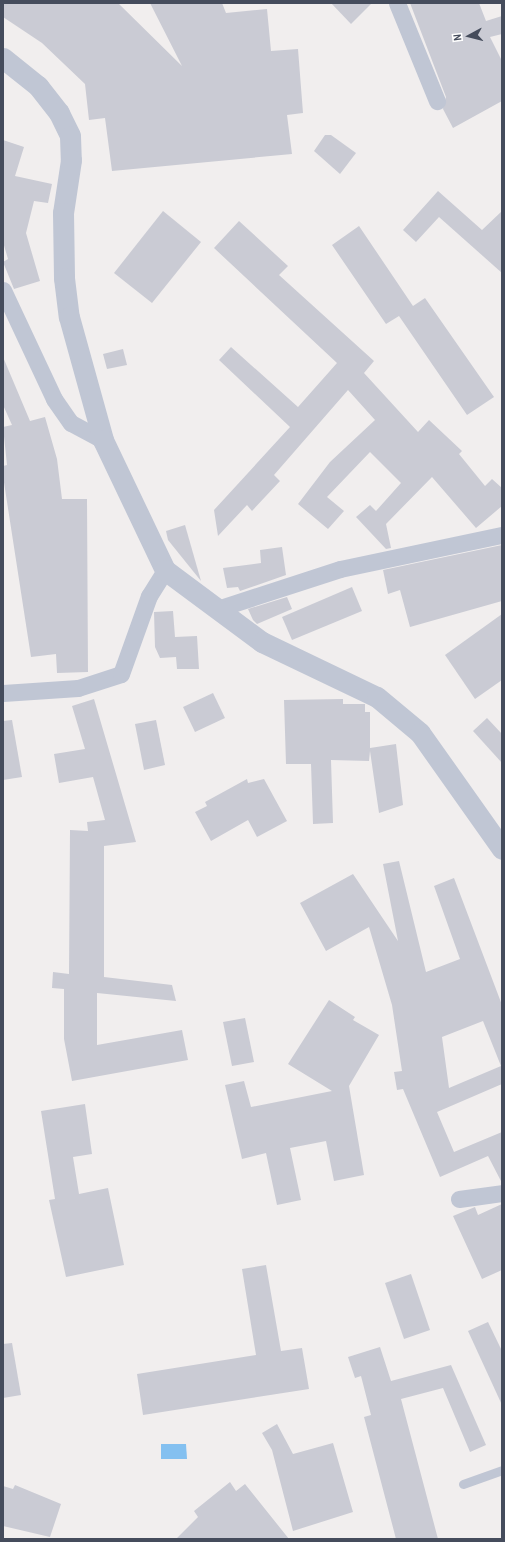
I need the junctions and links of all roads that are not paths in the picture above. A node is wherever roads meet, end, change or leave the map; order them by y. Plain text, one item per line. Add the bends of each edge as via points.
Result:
1 (397, 3) edge
2 (3, 58) edge
3 (437, 101) dead end
4 (3, 290) edge
5 (104, 440) junction
6 (502, 535) edge
7 (165, 570) junction
8 (217, 609) junction
9 (3, 693) edge
10 (502, 849) edge
11 (502, 1193) edge
12 (459, 1199) dead end
13 (502, 1470) edge
14 (463, 1484) dead end

1 - 3 street
2 - 5 street via 38,86 60,113 70,136 71,160 63,213 64,278 69,317
4 - 5 street via 54,399 71,423
5 - 7 street
6 - 8 street via 340,569
7 - 8 street
7 - 9 street via 149,596 121,674 78,688
8 - 10 street via 262,642 376,697 420,733
11 - 12 street
13 - 14 lane

